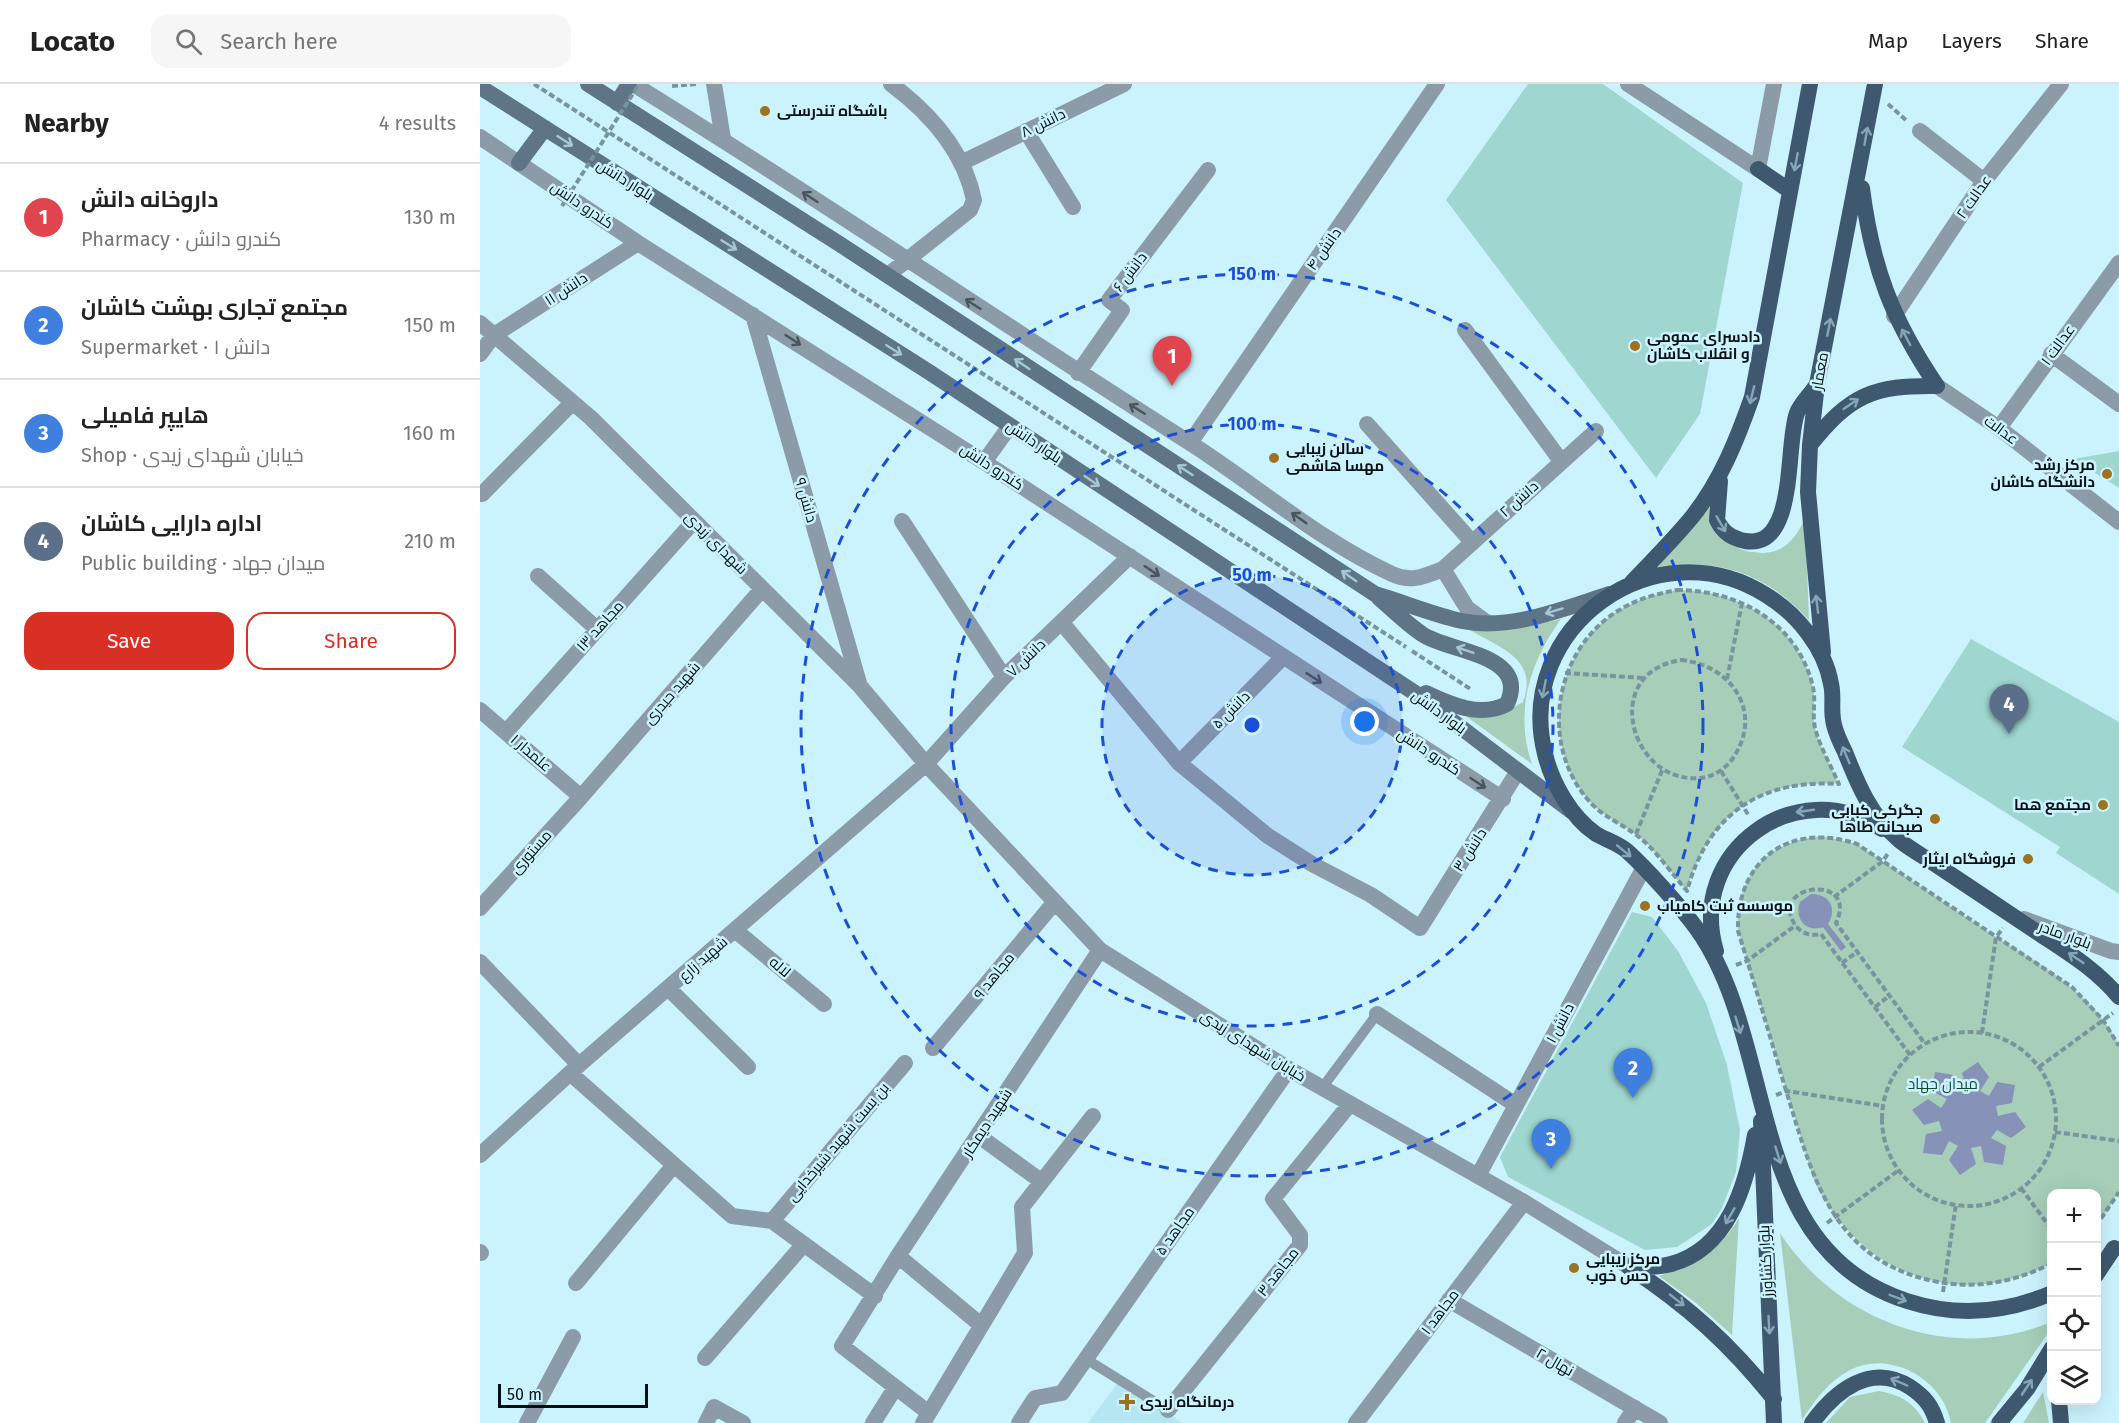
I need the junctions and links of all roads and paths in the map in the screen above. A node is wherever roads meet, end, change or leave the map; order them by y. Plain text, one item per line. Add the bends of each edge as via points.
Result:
1 (534, 84) edge
2 (588, 84) edge
3 (631, 84) edge
4 (639, 84) edge
5 (697, 84) edge
6 (714, 84) edge
7 (891, 84) edge
8 (1124, 84) edge
9 (1437, 84) edge
10 (1628, 84) edge
11 (1774, 84) edge
12 (1810, 84) edge
13 (2061, 84) edge
14 (669, 86) dead end
15 (480, 87) edge
16 (1874, 88) edge
17 (617, 103) junction
18 (544, 128) junction
19 (1920, 130) joint
20 (1026, 131) junction
21 (480, 137) edge
22 (723, 139) junction
23 (519, 163) junction
24 (961, 163) junction
25 (1758, 169) junction
26 (1208, 170) dead end
27 (1860, 172) junction
28 (1984, 181) junction
29 (1790, 191) junction
30 (561, 206) dead end
31 (1074, 207) dead end
32 (638, 243) junction
33 (906, 260) junction
34 (2119, 263) edge
35 (888, 275) junction
36 (753, 315) junction
37 (1894, 316) junction
38 (480, 323) edge
39 (1465, 330) dead end
40 (494, 335) junction
41 (480, 354) edge
42 (2051, 354) junction
43 (1078, 373) junction
44 (1817, 384) junction
45 (1937, 386) junction
46 (572, 403) junction
47 (2119, 404) edge
48 (1367, 424) dead end
49 (1010, 426) junction
50 (1998, 428) junction
51 (1596, 431) dead end
52 (1190, 443) junction
53 (1810, 446) junction
54 (1561, 461) junction
55 (984, 462) junction
56 (1723, 468) junction
57 (482, 494) dead end
58 (693, 520) junction
59 (902, 521) dead end
60 (2119, 522) edge
61 (1472, 542) junction
62 (1130, 556) junction
63 (1443, 569) junction
64 (538, 576) dead end
65 (1631, 584) junction
66 (1750, 586) junction
67 (762, 589) junction
68 (1375, 594) junction
69 (1610, 594) junction
70 (1742, 602) junction
71 (1486, 622) junction
72 (1062, 623) junction
73 (597, 629) junction
74 (1283, 657) junction
75 (1824, 662) junction
76 (1550, 668) junction
77 (1567, 674) junction
78 (1004, 677) junction
79 (1389, 677) junction
80 (1644, 678) junction
81 (1728, 679) junction
82 (859, 685) junction
83 (1475, 692) dead end
84 (480, 710) edge
85 (506, 732) junction
86 (1179, 763) junction
87 (926, 764) junction
88 (1662, 768) junction
89 (1518, 771) junction
90 (1720, 771) junction
91 (581, 797) junction
92 (1503, 799) junction
93 (1742, 806) junction
94 (1576, 815) junction
95 (1757, 829) junction
96 (1636, 834) junction
97 (1898, 839) junction
98 (1624, 849) junction
99 (1771, 852) junction
100 (1883, 861) junction
101 (1643, 869) junction
102 (1834, 897) junction
103 (1054, 903) junction
104 (480, 908) edge
105 (2011, 915) junction
106 (1796, 925) junction
107 (736, 931) junction
108 (1996, 937) junction
109 (1100, 950) junction
110 (2119, 951) edge
111 (1857, 952) junction
112 (1747, 961) junction
113 (480, 962) edge
114 (1842, 963) junction
115 (1721, 969) junction
116 (668, 988) junction
117 (1889, 996) junction
118 (2119, 997) edge
119 (824, 1004) dead end
120 (1875, 1007) junction
121 (2119, 1008) edge
122 (1377, 1014) joint
123 (2103, 1020) junction
124 (1982, 1033) junction
125 (1925, 1044) junction
126 (2119, 1046) edge
127 (933, 1048) dead end
128 (1910, 1055) junction
129 (904, 1063) dead end
130 (748, 1067) dead end
131 (2039, 1067) junction
132 (1289, 1069) junction
133 (575, 1070) junction
134 (1322, 1088) junction
135 (1787, 1091) junction
136 (1761, 1099) junction
137 (1350, 1104) junction
138 (1516, 1105) junction
139 (1883, 1106) junction
140 (1093, 1116) dead end
141 (2055, 1132) junction
142 (979, 1136) junction
143 (2119, 1141) edge
144 (480, 1155) edge
145 (674, 1165) junction
146 (1899, 1170) junction
147 (1478, 1176) junction
148 (1041, 1181) junction
149 (2021, 1188) junction
150 (2119, 1192) edge
151 (1524, 1202) junction
152 (1956, 1204) junction
153 (1835, 1217) junction
154 (2101, 1220) edge
155 (772, 1221) junction
156 (2047, 1223) edge
157 (1813, 1234) junction
158 (804, 1244) junction
159 (2116, 1244) edge
160 (898, 1256) junction
161 (2101, 1260) edge
162 (2047, 1265) edge
163 (1629, 1267) junction
164 (2101, 1268) edge
165 (576, 1283) dead end
166 (1944, 1283) junction
167 (2047, 1295) edge
168 (875, 1296) junction
169 (1449, 1300) junction
170 (1939, 1309) junction
171 (981, 1325) junction
172 (573, 1337) dead end
173 (2050, 1351) edge
174 (705, 1358) dead end
175 (1086, 1359) junction
176 (895, 1388) junction
177 (1774, 1399) junction
178 (2059, 1405) edge
179 (1635, 1408) junction
180 (1168, 1410) joint
181 (926, 1418) edge
182 (527, 1423) edge
183 (706, 1423) edge
184 (743, 1423) edge
185 (873, 1423) edge
186 (1019, 1423) edge
187 (1356, 1423) edge
188 (1625, 1423) edge
189 (1660, 1423) edge
190 (1774, 1423) edge
191 (1812, 1423) edge
192 (1937, 1423) edge
193 (1999, 1423) edge
194 (2061, 1423) edge

1 - 83 path
2 - 17 main road
3 - 17 main road
3 - 22 street
4 - 30 path, bridge
5 - 14 path
6 - 22 street
7 - 24 street via 936,126 956,150
8 - 20 street, دانش ۸
9 - 52 street, دانش ۴
10 - 25 street
11 - 25 street
12 -> 29 main road
13 - 28 street, عدالت ۲
15 - 18 main road, بلوار دانش
16 - 19 path
27 -> 16 main road, معمار
17 - 35 main road
18 - 23 main road
18 -> 49 main road, بلوار دانش
19 - 28 street
20 - 24 street, دانش ۸
20 - 31 street
21 - 23 street, کندرو دانش
33 -> 22 street
23 - 32 street, کندرو دانش
24 - 33 street via 974,200 970,210
25 - 29 main road
26 - 43 street, دانش ۶ via 1109,300 1122,310
27 - 37 main road via 1876,265
44 -> 27 main road, معمار
28 - 37 street, عدالت ۲
29 -> 56 main road via 1752,397
32 - 36 street, کندرو دانش
32 - 40 street, دانش ۱۱
33 - 35 street
43 -> 33 street
34 - 42 street, عدالت ۱
68 -> 35 main road
36 -> 55 street, کندرو دانش
36 - 82 street, دانش ۹
45 -> 37 main road
38 - 40 street, شهدای زیدی
39 - 54 street
40 - 41 street
40 - 46 street, شهدای زیدی
42 - 47 street
42 - 50 street, عدالت ۱
52 -> 43 street
44 - 53 main road, معمار
56 -> 44 main road via 1716,512 1721,528 1739,539 1753,542 1766,538 1780,521 1797,413
45 - 50 street, عدالت
53 -> 45 main road via 1847,405 1864,396 1882,389
46 - 57 street
46 - 58 street, شهدای زیدی
48 - 61 street
49 - 55 street
49 -> 79 main road, بلوار دانش
50 - 60 street, عدالت
51 - 54 street, دانش ۲
63 -> 52 street via 1412,580 1404,578 1314,529
75 -> 53 main road, معمار via 1808,492
54 - 61 street, دانش ۲
55 - 62 street, کندرو دانش
56 - 65 main road via 1692,517
58 - 67 street, شهدای زیدی
58 - 73 street, مجاهد ۱۳
59 - 78 street
61 - 63 street, دانش ۲
62 - 72 street, دانش ۷
62 -> 74 street, کندرو دانش
63 - 71 street via 1467,608
64 - 73 street
65 - 66 main road via 1653,576 1699,572
65 - 69 main road
66 - 70 path
66 - 75 main road via 1783,606 1800,623
67 - 82 street, شهدای زیدی
67 - 91 street, شهید حیدری
68 - 71 main road via 1464,621
79 -> 68 main road via 1442,701 1475,710 1498,709 1510,697 1503,669 1490,659 1423,636
69 -> 71 main road via 1542,615
69 - 76 main road via 1575,624
70 - 77 path via 1697,590 1638,600 1603,621 1589,636
70 - 81 path
70 - 93 path via 1771,621 1798,651 1814,688 1815,727 1839,784 1787,785
72 - 78 street, دانش ۷
72 - 86 street
73 - 85 street, مجاهد ۱۳
74 - 86 street, دانش ۵
74 -> 92 street, کندرو دانش
97 -> 75 main road via 1866,804 1833,723 1832,685
76 - 77 path
76 -> 94 main road via 1541,708 1545,754 1552,776
77 - 80 path
77 - 96 path via 1559,729 1569,769 1590,803 1605,817
78 - 87 street, دانش ۷
79 - 89 main road, بلوار دانش
80 - 81 path via 1656,667 1681,660 1706,665
80 - 88 path via 1634,698 1633,724 1641,747
81 - 90 path via 1742,701 1745,726 1738,751
82 - 87 street, شهدای زیدی
84 - 85 street, علمدار ۱
85 - 91 street, علمدار ۱
86 - 92 street, دانش ۳ via 1268,836 1420,928
87 - 103 street, خیابان شهدای زیدی
87 - 107 street, شهید زارع
88 - 90 path via 1695,778
88 - 96 path
89 - 92 street, دانش ۳
89 - 94 main road, بلوار دانش
90 - 93 path
91 - 104 street, مستوری
93 - 95 path
93 - 96 path via 1705,843 1687,891
94 - 98 main road via 1594,832
97 -> 95 main road via 1869,820 1822,809 1798,811
95 - 99 path
95 - 115 main road via 1737,847 1714,888 1712,936
96 - 98 path
97 - 100 path
97 - 105 main road
98 -> 101 main road
99 - 100 path via 1804,838 1822,836 1857,844
99 - 112 path via 1753,872 1741,896 1738,931
100 - 102 path
100 - 108 path
101 - 115 main road via 1696,927
101 - 138 street, دانش ۱
102 - 106 path via 1822,888 1801,892 1791,912
102 - 111 path via 1839,911 1836,924
103 - 109 street, خیابان شهدای زیدی
103 - 127 street, مجاهد ۹
105 - 108 path
105 - 110 street, بلوار مادر
118 -> 105 main road via 2088,966
106 - 112 path
106 - 114 path via 1808,934 1821,934
107 - 116 street, شهید زارع
107 - 119 street, لاله
108 - 123 path via 2072,987
108 - 124 path
109 - 132 street, خیابان شهدای زیدی
109 - 142 street, شهید دیمکار
111 - 114 path
111 - 117 path
112 - 115 path
112 - 135 path
113 - 133 street
114 - 120 path
115 -> 136 main road
116 - 130 street
116 - 133 street, شهید زارع
117 - 120 path
117 - 125 path
120 - 128 path
121 - 123 path
122 - 134 lane
122 - 138 street
123 - 126 path
123 - 131 path
124 - 125 path via 1953,1034
124 - 131 path via 2014,1044
125 - 128 path
128 - 139 path via 1892,1078
129 - 155 street, بن بست شهید شیرخدایی
131 - 141 path via 2054,1098
132 - 134 street, خیابان شهدای زیدی
132 - 175 street, مجاهد ۵
133 - 144 street, شهید زارع
133 - 145 street
134 - 137 street, خیابان شهدای زیدی
135 - 136 path
135 - 139 path
135 - 153 path via 1813,1178
136 -> 157 main road via 1788,1187
136 -> 163 main road via 1742,1188 1719,1232 1689,1258 1670,1265
136 -> 177 main road, بلوار کشاورز via 1764,1246
137 - 147 street, خیابان شهدای زیدی
137 - 180 street, مجاهد ۳ via 1273,1199 1300,1234 1300,1245
138 - 147 street, دانش ۱
139 - 146 path via 1884,1139
140 - 148 street
141 - 143 path
141 - 149 path via 2044,1163
142 - 148 street
142 - 160 street, شهید دیمکار
145 - 155 street via 732,1216
145 - 165 street
146 - 152 path via 1924,1193
146 - 153 path
147 - 151 street, خیابان شهدای زیدی
148 - 171 street via 1022,1207 1025,1253
149 - 152 path via 1990,1203
149 - 156 path
150 - 154 path
151 - 163 street, خیابان شهدای زیدی
151 - 169 street, مجاهد ۱
152 - 166 path
153 - 157 path
153 - 166 path via 1885,1263
155 - 158 street
157 -> 170 main road via 1850,1271 1872,1286 1896,1298
158 - 168 street
158 - 174 street
159 - 161 main road
159 - 164 main road
160 - 168 street, شهید دیمکار
160 - 171 street
162 - 166 path via 1995,1283
163 -> 177 main road via 1713,1330
166 - 170 path
167 - 170 main road via 2000,1310
168 - 176 street, شهید دیمکار via 842,1346
169 - 179 street, نهال ۲
169 - 187 street, مجاهد ۱
171 - 181 street
172 - 182 street
193 -> 173 main road via 2027,1389
175 - 180 lane
175 - 186 street, مجاهد ۵ via 1062,1393 1035,1398
176 - 181 street
176 - 185 street
177 - 190 main road, بلوار کشاورز
178 - 194 main road
179 - 188 street
179 - 189 street, نهال ۲
183 - 184 street via 714,1407
192 -> 191 main road via 1932,1407 1920,1394 1894,1379 1877,1377 1851,1384

